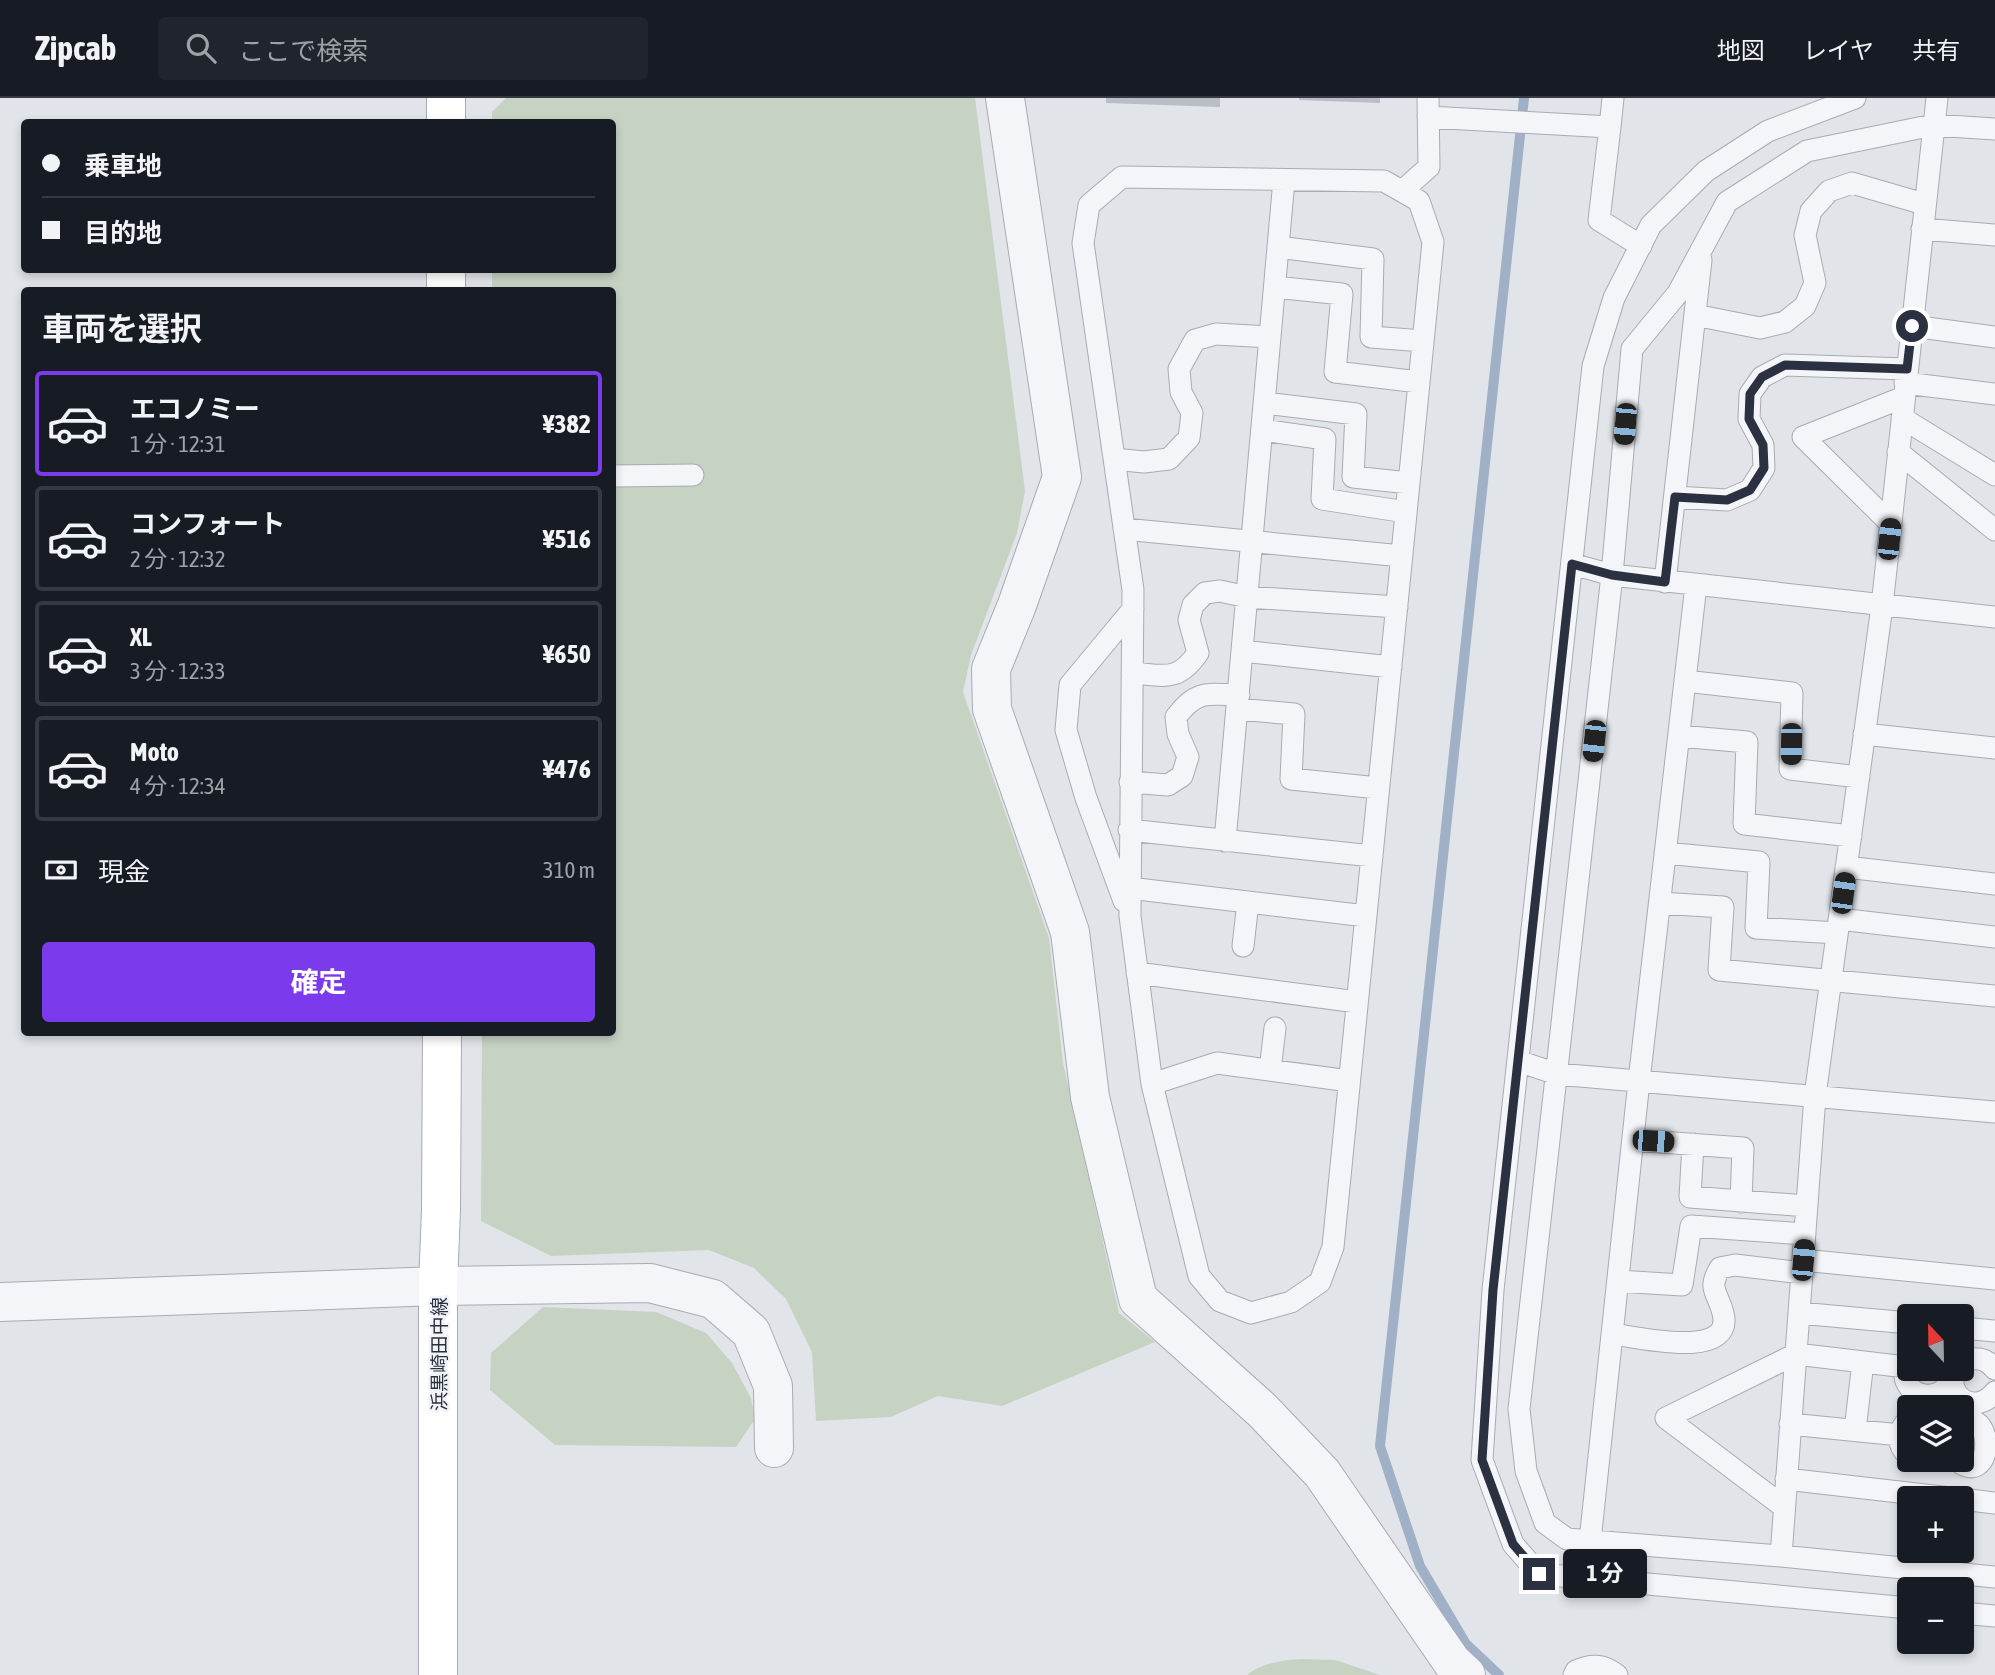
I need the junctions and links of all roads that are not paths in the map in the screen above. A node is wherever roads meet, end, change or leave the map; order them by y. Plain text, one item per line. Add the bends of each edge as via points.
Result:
1 (446, 98) edge
2 (1005, 98) edge
3 (1613, 98) edge
4 (1855, 98) edge
5 (1937, 98) edge
6 (1830, 102) edge
7 (1428, 108) edge
8 (446, 119) edge
9 (1933, 125) junction
10 (1610, 127) junction
11 (1995, 129) edge
12 (1284, 180) junction
13 (1402, 191) junction
14 (1924, 204) junction
15 (1922, 229) junction
16 (1995, 234) edge
17 (1641, 246) junction
18 (1278, 247) junction
19 (1702, 248) junction
20 (1275, 286) junction
21 (1695, 315) junction
22 (1912, 326) junction
23 (1270, 337) junction
24 (1995, 337) edge
25 (1423, 341) junction
26 (1419, 382) junction
27 (1904, 392) junction
28 (1995, 394) edge
29 (1265, 403) junction
30 (1262, 430) junction
31 (1898, 452) junction
32 (1114, 459) junction
33 (694, 475) dead end
34 (1995, 475) edge
35 (616, 477) edge
36 (1409, 483) junction
37 (1675, 497) junction
38 (1406, 512) junction
39 (1891, 524) junction
40 (1124, 529) junction
41 (1995, 530) edge
42 (1252, 542) junction
43 (1402, 556) junction
44 (1572, 564) junction
45 (1612, 575) junction
46 (1665, 582) junction
47 (1696, 585) junction
48 (1247, 597) junction
49 (1882, 606) junction
50 (1397, 607) junction
51 (1133, 610) junction
52 (1995, 617) edge
53 (1242, 651) junction
54 (1391, 667) junction
55 (1132, 673) junction
56 (1685, 681) junction
57 (1238, 702) junction
58 (1864, 734) junction
59 (1679, 736) junction
60 (1995, 748) edge
61 (1859, 777) junction
62 (1130, 782) junction
63 (1378, 788) junction
64 (1129, 830) junction
65 (1851, 836) junction
66 (1226, 841) junction
67 (1665, 853) junction
68 (1372, 856) junction
69 (1846, 867) junction
70 (1995, 884) edge
71 (1129, 888) junction
72 (1248, 902) junction
73 (1660, 902) junction
74 (1130, 916) junction
75 (1366, 916) junction
76 (1838, 926) junction
77 (1995, 937) edge
78 (1243, 946) dead end
79 (1137, 973) junction
80 (1831, 982) junction
81 (1995, 996) edge
82 (1357, 1002) junction
83 (1275, 1028) dead end
84 (442, 1036) edge
85 (1518, 1061) junction
86 (1270, 1070) junction
87 (1557, 1074) junction
88 (1349, 1081) junction
89 (1639, 1081) junction
90 (1152, 1084) junction
91 (1815, 1097) junction
92 (1995, 1112) edge
93 (1633, 1140) junction
94 (1693, 1144) junction
95 (1741, 1202) junction
96 (1807, 1206) junction
97 (1805, 1234) junction
98 (1802, 1266) junction
99 (1995, 1279) edge
100 (1618, 1280) junction
101 (438, 1286) junction
102 (0, 1302) edge
103 (1799, 1313) junction
104 (1897, 1322) edge
105 (1974, 1329) edge
106 (1995, 1331) edge
107 (1612, 1334) junction
108 (1796, 1354) junction
109 (1974, 1358) edge
110 (1863, 1362) junction
111 (1897, 1364) edge
112 (1995, 1369) edge
113 (1907, 1381) edge
114 (1949, 1381) edge
115 (1952, 1381) edge
116 (1995, 1392) edge
117 (1974, 1421) edge
118 (1790, 1424) junction
119 (1897, 1427) edge
120 (1855, 1430) junction
121 (1994, 1445) edge
122 (774, 1448) dead end
123 (1974, 1464) edge
124 (1786, 1479) junction
125 (1897, 1492) edge
126 (1974, 1500) edge
127 (1995, 1503) edge
128 (1784, 1507) junction
129 (1590, 1541) junction
130 (1781, 1556) junction
131 (1995, 1577) edge
132 (1897, 1607) edge
133 (1974, 1614) edge
134 (1995, 1616) edge
135 (438, 1675) edge
136 (1466, 1675) edge
137 (1574, 1675) edge
138 (1617, 1675) edge

1 - 8 main road
2 - 136 street via 1062,477 991,669 992,709 1070,933 1090,1097 1138,1299 1262,1410 1322,1473 1452,1662
3 - 10 lane
4 - 6 lane
5 - 9 lane
6 - 17 lane via 1768,131 1706,171 1651,225
7 - 10 lane
7 - 13 lane via 1429,167
9 - 11 lane
9 - 14 lane
9 - 19 lane via 1807,151 1727,202
10 - 17 lane via 1599,220
12 - 13 lane via 1384,181
12 - 18 lane
12 - 32 lane via 1122,177 1089,205 1083,243
13 - 25 lane via 1419,201 1433,242
14 - 15 lane
14 - 21 lane via 1852,183 1829,191 1811,211 1805,235 1815,283 1805,306 1785,322 1760,328
15 - 16 lane
15 - 22 lane
17 - 44 lane via 1614,298 1593,366
18 - 20 lane
18 - 25 lane via 1373,259 1371,337
19 - 21 lane
19 - 45 lane via 1678,293 1632,349
20 - 23 lane
20 - 26 lane via 1342,294 1335,372
21 - 37 lane
22 - 24 lane
22 - 27 lane
23 - 29 lane
23 - 32 lane via 1216,334 1195,340 1179,369 1181,392 1192,413 1189,438 1169,458 1144,463
25 - 26 lane
26 - 36 lane
27 - 28 lane
27 - 31 lane
27 - 34 lane
27 - 37 lane via 1785,365 1762,377 1750,394 1749,419 1763,445 1764,468 1750,490 1727,500
27 - 39 lane via 1803,438
29 - 30 lane
29 - 36 lane via 1356,414 1353,477
30 - 38 lane via 1325,439 1322,499
30 - 42 lane
31 - 39 lane
31 - 41 lane
32 - 40 lane
33 - 35 lane
36 - 38 lane
37 - 46 lane
38 - 43 lane
39 - 49 lane
40 - 42 lane
40 - 51 lane
42 - 43 lane
42 - 48 lane
43 - 50 lane
44 - 45 lane
44 - 85 lane
45 - 46 lane
45 - 87 lane
46 - 47 lane
47 - 49 lane
47 - 56 lane
48 - 50 lane
48 - 53 lane
48 - 55 lane via 1205,593 1192,605 1189,620 1198,653 1186,670 1169,676
49 - 52 lane
49 - 58 lane
50 - 54 lane
51 - 55 lane
51 - 74 lane via 1070,685 1066,730
53 - 54 lane
53 - 57 lane
54 - 63 lane
55 - 62 lane
56 - 59 lane
56 - 61 lane via 1792,694 1790,769
57 - 62 lane via 1206,694 1188,701 1175,717 1188,757 1182,776 1168,785
57 - 63 lane via 1294,714 1291,779
57 - 66 lane
58 - 60 lane
58 - 61 lane
59 - 65 lane via 1747,743 1744,824
59 - 67 lane
61 - 65 lane
62 - 64 lane
63 - 68 lane
64 - 66 lane
64 - 71 lane
65 - 69 lane
66 - 68 lane
67 - 73 lane
67 - 76 lane via 1759,862 1756,928
68 - 75 lane
69 - 70 lane
69 - 76 lane
71 - 72 lane
71 - 74 lane
72 - 75 lane
72 - 78 lane
73 - 80 lane via 1723,907 1719,970
73 - 89 lane
74 - 79 lane
75 - 82 lane
76 - 77 lane
76 - 80 lane
79 - 82 lane
79 - 90 lane
80 - 81 lane
80 - 91 lane
82 - 88 lane
83 - 86 lane
84 - 101 main road, 浜黒崎田中線
85 - 87 lane
85 - 132 lane via 1493,1290 1482,1460 1513,1544 1539,1574
86 - 88 lane
86 - 90 lane via 1217,1063
87 - 89 lane
87 - 129 lane via 1519,1409 1526,1471 1545,1523 1567,1539
88 - 90 lane via 1333,1247 1320,1282 1291,1303 1251,1313 1220,1301 1199,1276
89 - 91 lane
89 - 93 lane
91 - 92 lane
91 - 96 lane
93 - 94 lane
93 - 100 lane
94 - 95 lane via 1743,1148
94 - 95 lane via 1690,1197
95 - 96 lane
96 - 97 lane
97 - 98 lane
97 - 100 lane via 1691,1226 1682,1285
98 - 99 lane
98 - 103 lane
98 - 107 lane via 1720,1268 1713,1280 1725,1322 1719,1335 1703,1342
100 - 107 lane
101 - 102 street
101 - 122 street via 650,1283 713,1300 751,1332 773,1386
101 - 135 main road, 浜黒崎田中線
103 - 104 lane
103 - 108 lane
105 - 106 lane
107 - 129 lane
108 - 110 lane
108 - 118 lane
108 - 128 lane via 1666,1418
109 - 112 lane
110 - 111 lane
110 - 120 lane
113 - 114 lane via 1910,1389 1924,1396 1938,1394
115 - 116 lane via 1964,1400 1979,1404
117 - 121 lane via 1985,1425
118 - 120 lane
118 - 124 lane
119 - 120 lane
121 - 123 lane via 1988,1459
124 - 125 lane
124 - 128 lane
126 - 127 lane
128 - 130 lane
129 - 130 lane
130 - 131 lane
133 - 134 lane
137 - 138 lane via 1590,1664

